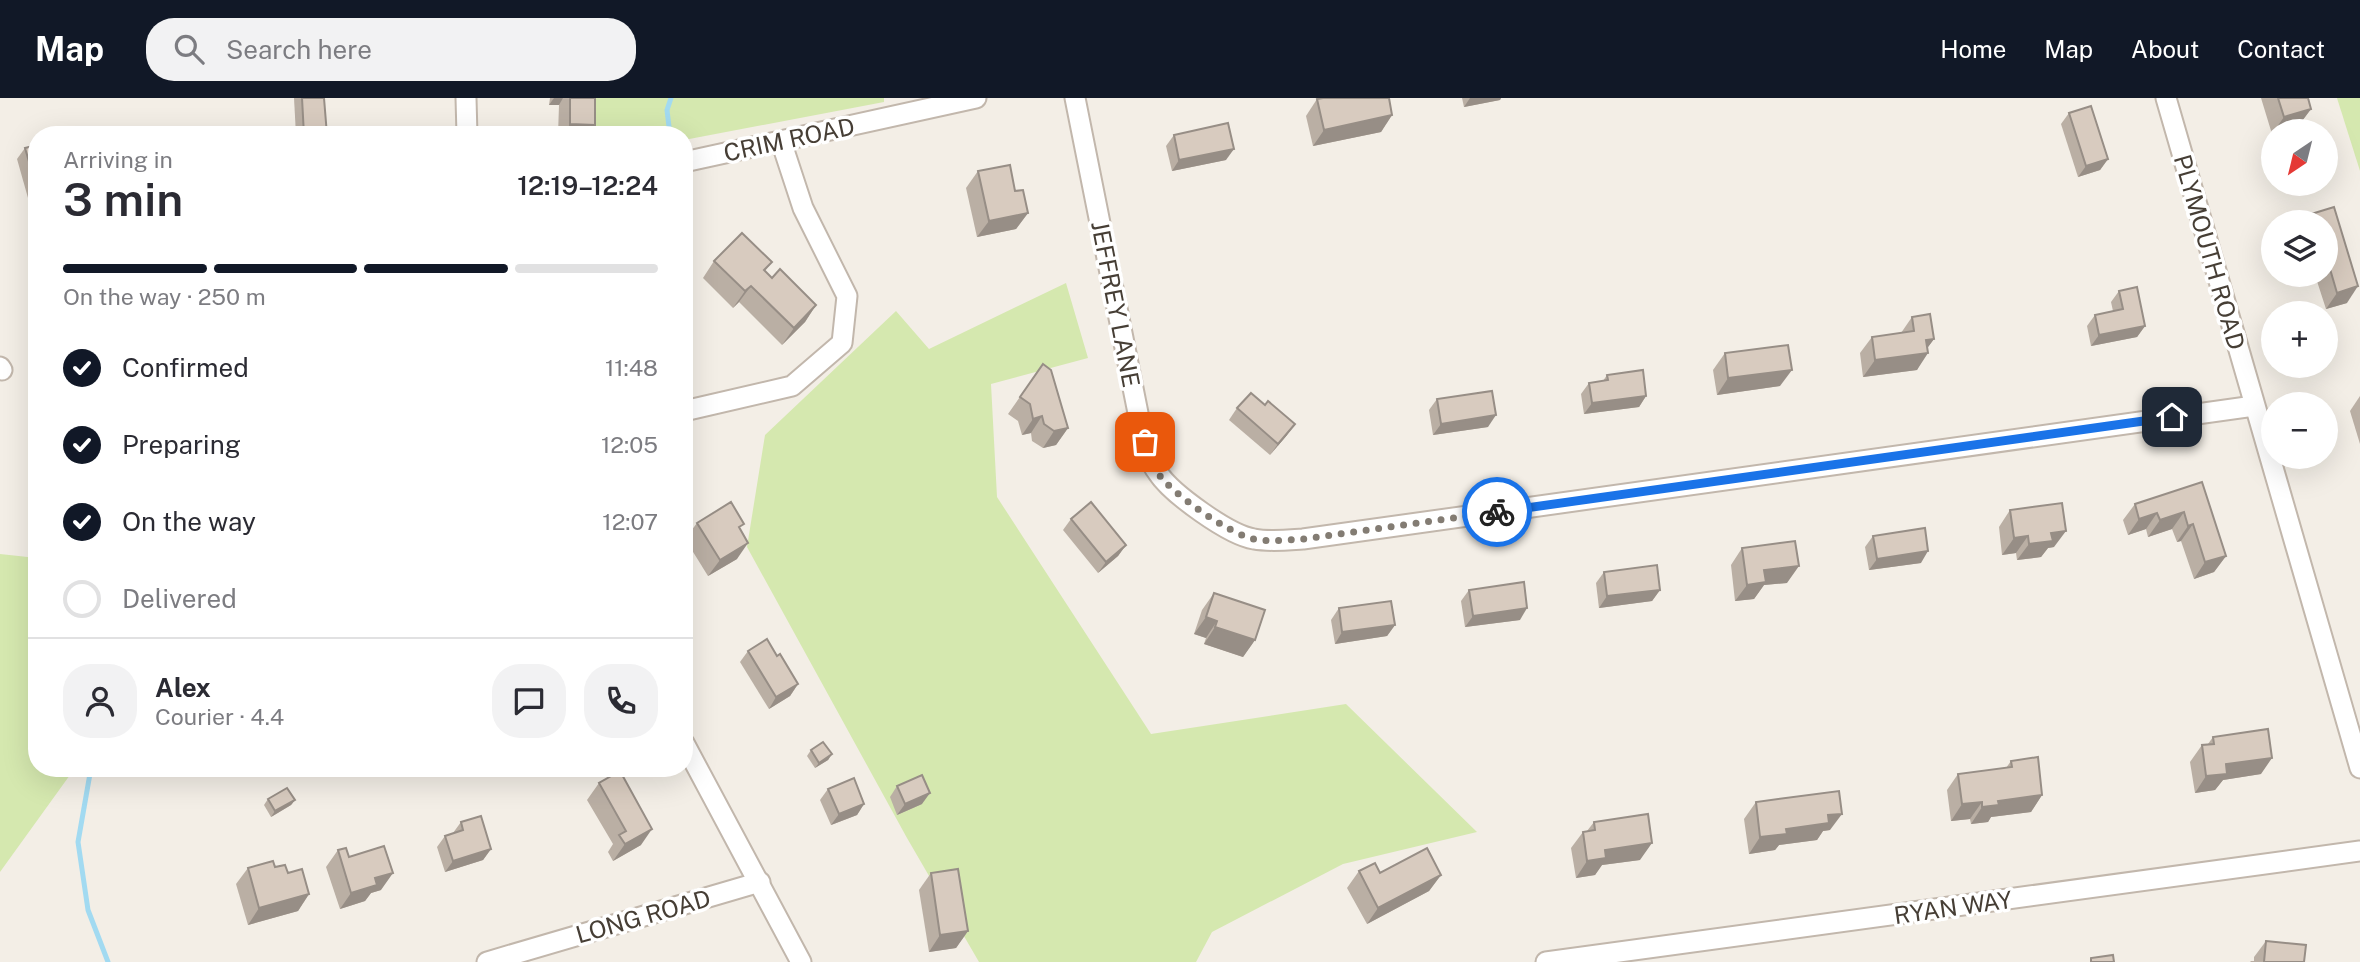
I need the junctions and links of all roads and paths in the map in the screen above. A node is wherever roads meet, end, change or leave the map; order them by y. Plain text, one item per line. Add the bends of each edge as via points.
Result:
1 (466, 98) edge
2 (976, 98) edge
3 (1075, 98) edge
4 (2166, 98) edge
5 (467, 126) edge
6 (782, 141) junction
7 (693, 160) edge
8 (2254, 406) junction
9 (693, 409) edge
10 (693, 759) edge
11 (2360, 768) edge
12 (2360, 851) edge
13 (760, 882) junction
14 (487, 962) edge
15 (801, 962) edge
16 (1546, 962) edge

1 - 5 street
2 - 6 street, CRIM ROAD
3 - 8 street, JEFFREY LANE via 1149,456 1172,491 1252,539 1303,539
4 - 8 street, PLYMOUTH ROAD
6 - 7 street, CRIM ROAD
6 - 9 street via 803,208 847,296 842,343 792,386
8 - 11 street, PLYMOUTH ROAD
10 - 13 street
12 - 16 street, RYAN WAY
13 - 14 street, LONG ROAD
13 - 15 street

